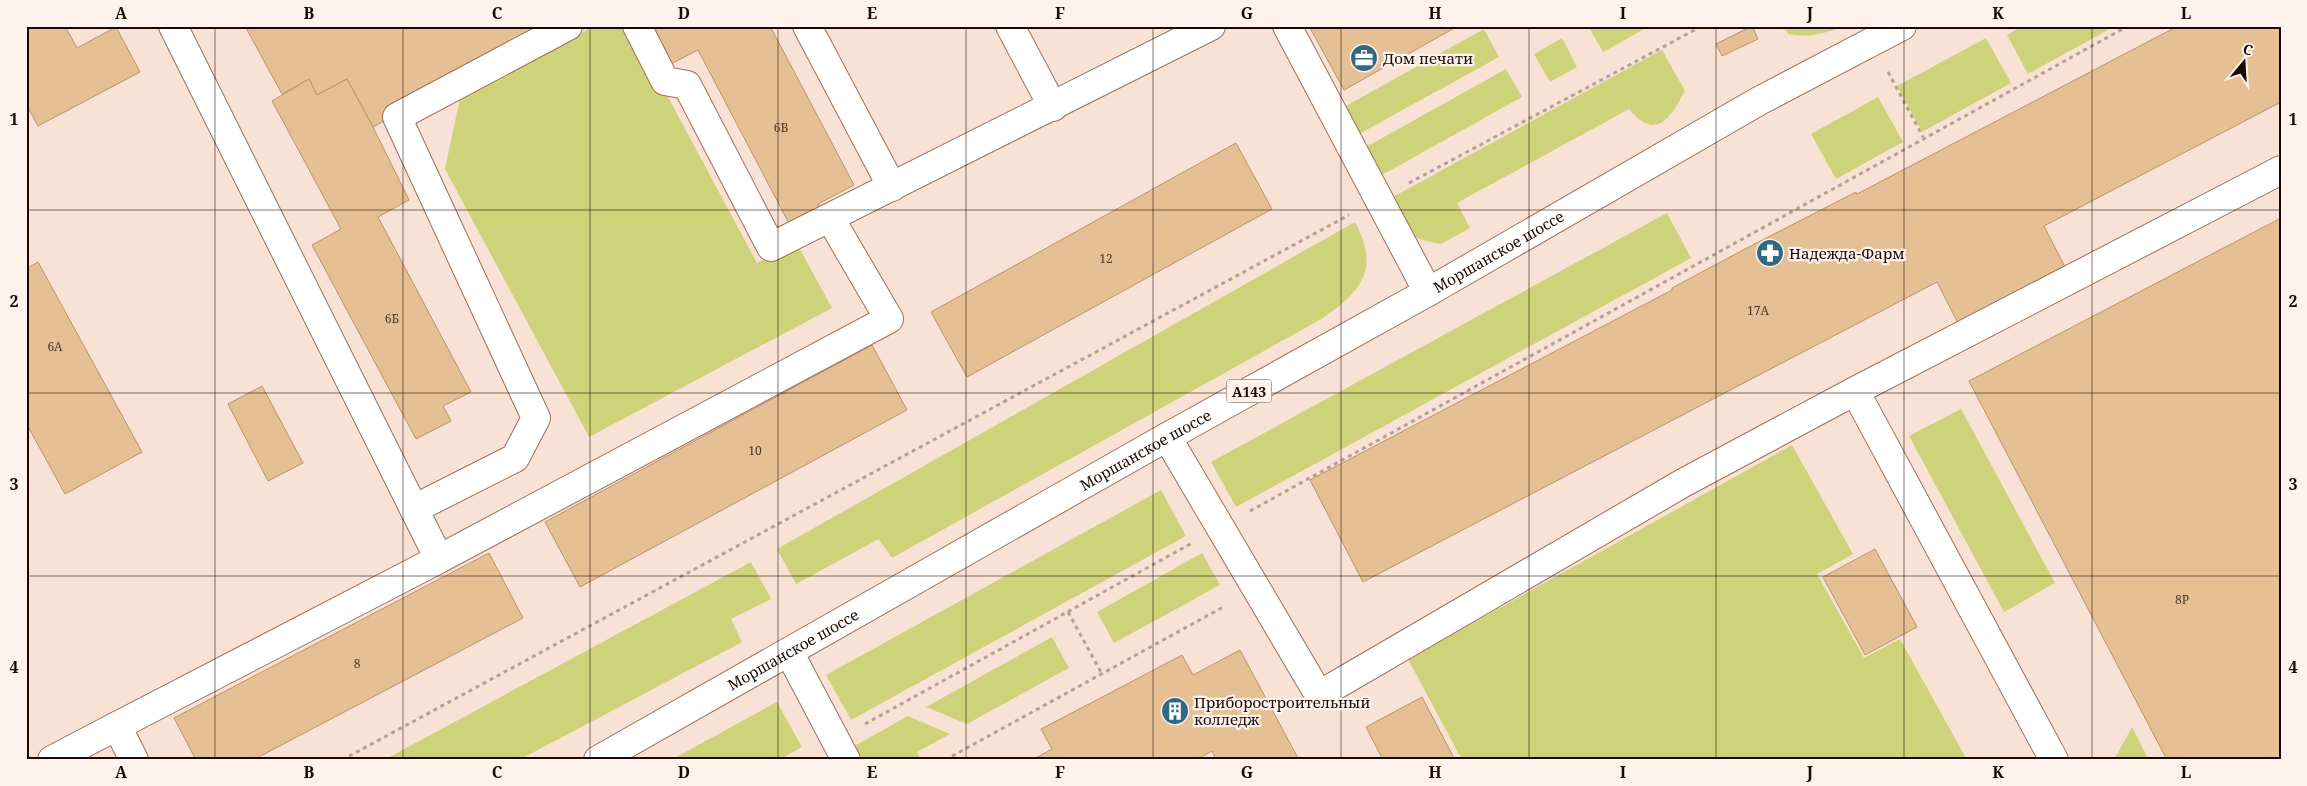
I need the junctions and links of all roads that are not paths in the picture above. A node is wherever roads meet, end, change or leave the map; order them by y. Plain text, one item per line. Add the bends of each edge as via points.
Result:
1 (173, 26) edge
2 (568, 26) edge
3 (637, 26) edge
4 (808, 26) edge
5 (1010, 26) edge
6 (1211, 26) edge
7 (1287, 26) edge
8 (1902, 26) edge
9 (1053, 107) junction
10 (2281, 170) edge
11 (892, 187) junction
12 (830, 218) junction
13 (1428, 292) junction
14 (1855, 391) junction
15 (1167, 437) junction
16 (414, 509) junction
17 (439, 559) junction
18 (789, 652) junction
19 (117, 726) junction
20 (841, 750) edge
21 (52, 760) edge
22 (134, 760) edge
23 (598, 760) edge
24 (2054, 760) edge

1 - 16 main road
2 - 16 main road via 397,117 536,418 516,458
3 - 12 main road via 665,81 687,84 772,247
4 - 11 main road
5 - 9 main road
6 - 9 main road
7 - 13 main road
8 - 13 main road, Моршанское шоссе / А143 via 1759,101
9 - 11 main road
10 - 14 main road
11 - 12 main road
12 - 17 main road via 889,319
13 - 15 main road, Моршанское шоссе / А143
14 - 15 main road via 1683,483 1319,695
14 - 24 main road
15 - 18 main road, Моршанское шоссе / А143
16 - 17 main road
17 - 19 main road
18 - 20 main road
18 - 23 main road, Моршанское шоссе / А143
19 - 21 main road
19 - 22 main road

